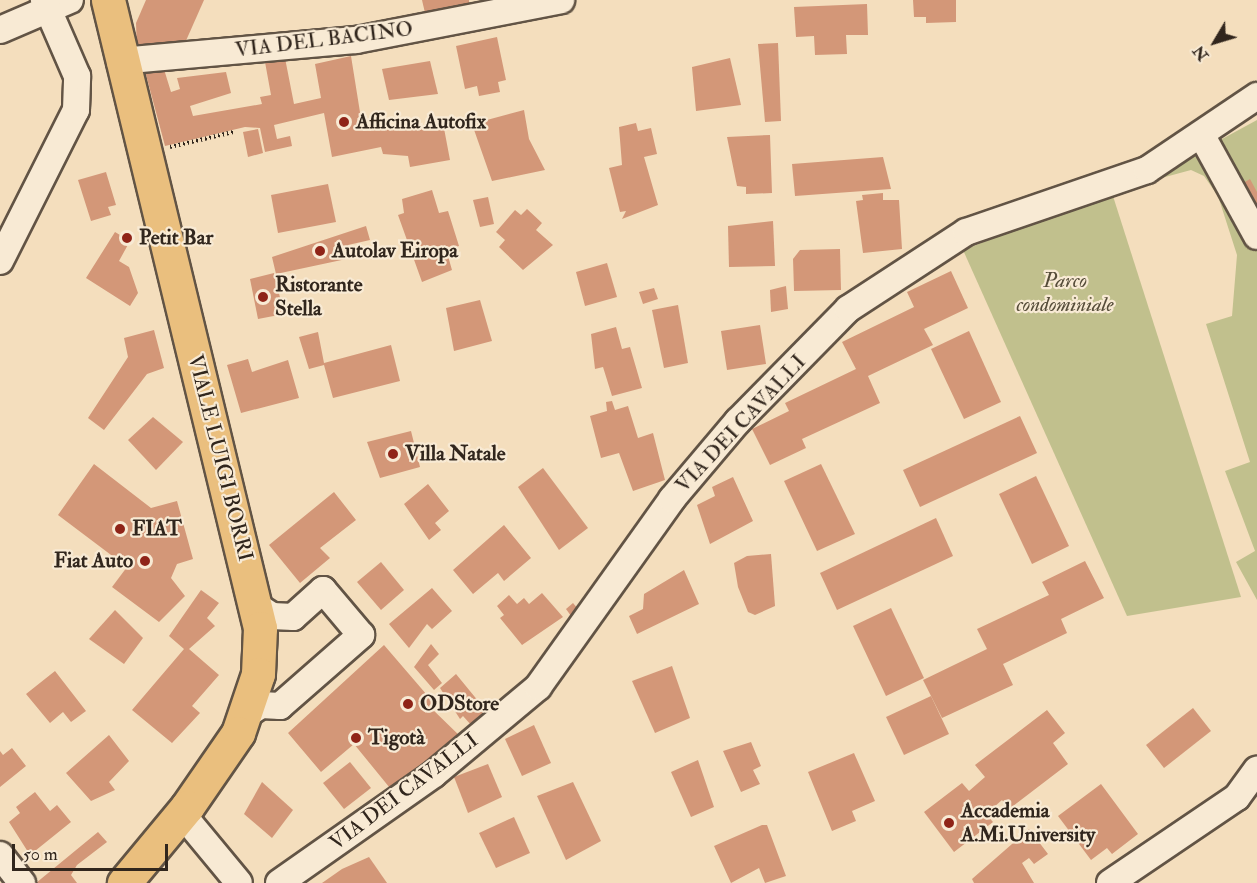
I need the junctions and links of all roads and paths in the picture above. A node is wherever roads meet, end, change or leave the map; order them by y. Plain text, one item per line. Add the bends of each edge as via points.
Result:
1 (108, 0) edge
2 (561, 0) edge
3 (54, 3) edge
4 (0, 30) edge
5 (120, 62) junction
6 (1257, 96) edge
7 (233, 132) dead end
8 (1202, 136) junction
9 (143, 154) junction
10 (1257, 236) edge
11 (0, 261) edge
12 (256, 612) junction
13 (256, 680) junction
14 (243, 717) junction
15 (1257, 769) edge
16 (182, 814) junction
17 (0, 855) edge
18 (22, 883) edge
19 (124, 883) edge
20 (239, 883) edge
21 (279, 883) edge
22 (1110, 883) edge

1 - 5 main road, VIALE LUIGI BORRI
2 - 5 street, VIA DEL BACINO via 356,40
3 - 4 street
3 - 11 street via 77,76 76,110
5 - 9 main road, VIALE LUIGI BORRI
6 - 8 street, VIA DEI CAVALLI
7 - 9 path
8 - 10 street
8 - 21 street, VIA DEI CAVALLI via 1147,170 966,232 848,309 738,421 672,499 538,687 434,774
9 - 12 main road, VIALE LUIGI BORRI
12 - 13 main road, VIALE LUIGI BORRI
12 - 13 street via 287,629 323,600 350,633 281,693 263,688
12 - 14 street via 293,616 323,590 361,634 280,706 261,705
13 - 14 main road, VIALE LUIGI BORRI
14 - 16 main road, VIALE LUIGI BORRI
15 - 22 street via 1237,797
16 - 19 main road, VIALE LUIGI BORRI
16 - 20 street
17 - 18 street

